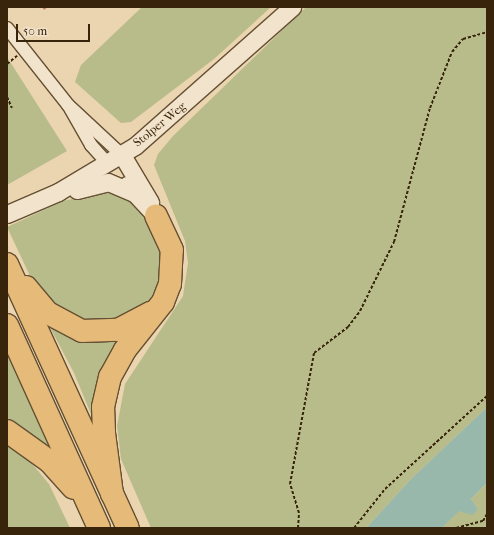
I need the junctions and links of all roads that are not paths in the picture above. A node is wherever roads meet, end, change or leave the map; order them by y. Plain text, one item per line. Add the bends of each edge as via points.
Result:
1 (292, 7) edge
2 (7, 28) edge
3 (68, 105) junction
4 (115, 160) junction
5 (58, 192) junction
6 (134, 193) junction
7 (7, 214) edge
8 (156, 216) junction
9 (7, 264) edge
10 (163, 302) junction
11 (7, 325) edge
12 (7, 431) edge
13 (112, 494) junction
14 (89, 506) junction
15 (99, 528) edge
16 (128, 528) edge

1 - 4 street, Stolper Weg via 189,101
2 - 3 street
3 - 4 street
3 - 4 street via 83,133
4 - 5 street, Stolper Weg
4 - 6 street
4 - 8 street via 137,175
5 - 6 street via 108,182
5 - 7 street, Stolper Weg
6 - 8 street
8 - 10 highway via 172,250 170,284
9 - 10 highway via 48,313 82,331 118,330 141,321
9 - 13 highway
10 - 13 highway via 125,350 110,377 103,407
11 - 14 highway
12 - 14 highway via 49,461
13 - 16 highway
14 - 15 highway

